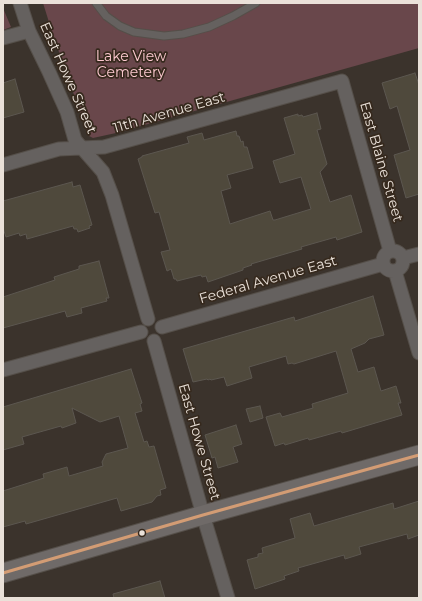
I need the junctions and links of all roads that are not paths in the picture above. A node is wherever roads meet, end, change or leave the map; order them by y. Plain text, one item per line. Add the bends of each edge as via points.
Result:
1 (20, 3) edge
2 (96, 3) edge
3 (256, 3) edge
4 (29, 31) junction
5 (3, 38) edge
6 (342, 81) joint
7 (82, 149) junction
8 (3, 165) edge
9 (390, 251) junction
10 (419, 254) edge
11 (403, 258) junction
12 (383, 264) junction
13 (395, 271) junction
14 (148, 319) junction
15 (162, 327) junction
16 (141, 332) junction
17 (154, 340) junction
18 (419, 353) edge
19 (3, 370) edge
20 (419, 455) edge
21 (203, 515) junction
22 (3, 573) edge
23 (228, 598) edge

1 - 4 street, East Howe Street
2 - 3 lane via 106,16 120,26 134,32 164,36 209,27
4 - 5 street
4 - 7 street, East Howe Street via 67,112 75,140
6 - 7 street, 11th Avenue East via 104,148
6 - 9 street, East Blaine Street
7 - 8 street, 11th Avenue East via 59,150
7 - 14 street, East Howe Street via 103,172 112,195
9 - 11 street via 398,252
9 - 12 street via 384,255
10 - 11 street
11 - 13 street via 402,266
12 - 13 street via 388,271
12 - 15 street, Federal Avenue East
13 - 18 street
14 - 15 street via 156,320
14 - 16 street via 141,326
15 - 17 street via 161,335
16 - 17 street via 146,340
16 - 19 street
17 - 21 street, East Howe Street
20 - 21 main road
21 - 22 main road
21 - 23 street, East Howe Street

